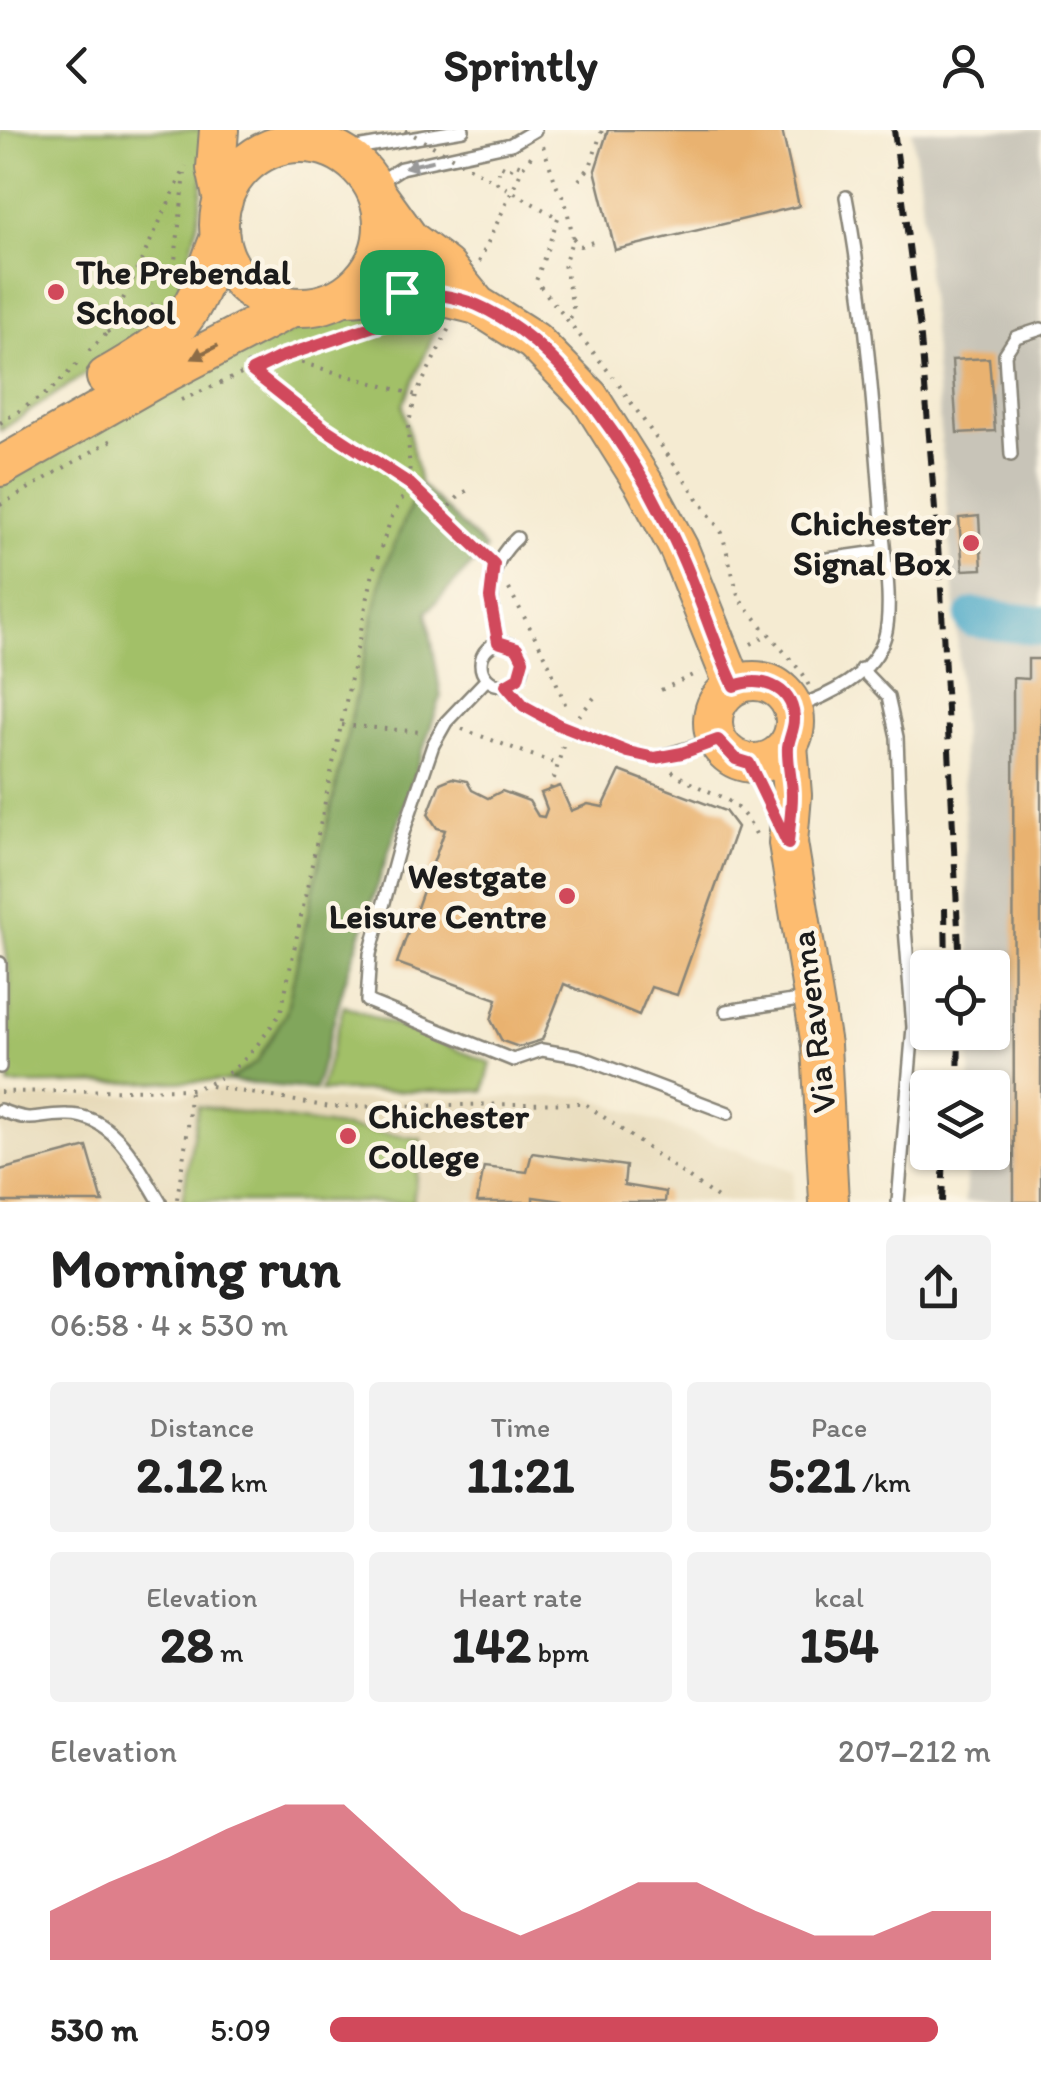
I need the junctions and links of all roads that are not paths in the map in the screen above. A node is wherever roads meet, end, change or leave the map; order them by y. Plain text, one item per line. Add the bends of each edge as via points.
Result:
1 (219, 130) edge
2 (277, 130) edge
3 (463, 130) edge
4 (534, 130) edge
5 (326, 148) junction
6 (376, 191) junction
7 (846, 197) dead end
8 (221, 219) junction
9 (344, 296) junction
10 (292, 307) junction
11 (466, 312) junction
12 (1041, 330) edge
13 (0, 440) edge
14 (1011, 454) dead end
15 (0, 467) edge
16 (516, 538) dead end
17 (884, 550) junction
18 (820, 560) dead end
19 (498, 642) junction
20 (862, 669) junction
21 (487, 679) junction
22 (506, 685) junction
23 (734, 686) junction
24 (790, 726) junction
25 (718, 740) junction
26 (749, 763) junction
27 (774, 844) junction
28 (0, 962) edge
29 (814, 998) junction
30 (726, 1011) dead end
31 (0, 1067) edge
32 (0, 1110) edge
33 (728, 1112) dead end
34 (160, 1202) edge
35 (828, 1202) edge
36 (898, 1202) edge

1 - 8 main road
2 - 5 main road
3 - 5 lane
4 -> 6 lane via 510,144 401,168
5 - 6 main road via 359,166
5 - 8 main road via 291,143 248,162 232,179
6 - 9 main road via 384,225 379,253
6 - 11 main road via 410,240 446,267
7 - 17 lane via 864,292
8 - 10 main road via 226,258 244,284
8 - 13 main road via 194,304 150,351
9 - 10 main road
9 - 11 main road via 433,294
10 -> 15 main road
11 - 23 main road via 534,340 589,397 679,549
12 - 14 lane via 1016,338 1006,354
16 - 19 lane via 494,564 490,598
17 - 18 lane
17 - 20 lane via 885,637
19 - 21 lane via 480,661
19 - 22 lane via 517,648 523,660 518,678
20 - 24 lane
20 - 36 lane via 888,697 897,737 912,1026
21 - 22 lane
21 - 33 lane via 433,745 370,954 367,1001 513,1060 542,1050 578,1056
22 - 25 lane via 524,706 628,752 655,758
23 - 24 main road via 756,681 779,689
23 - 25 main road via 713,716
24 - 26 main road via 771,759
24 - 27 main road, Via Ravenna via 792,795
25 - 26 main road
26 - 27 main road, Via Ravenna
27 - 29 main road, Via Ravenna
28 - 31 lane
29 - 30 lane
29 - 35 main road, Via Ravenna
32 - 34 lane via 26,1120 69,1114 96,1120 130,1152

